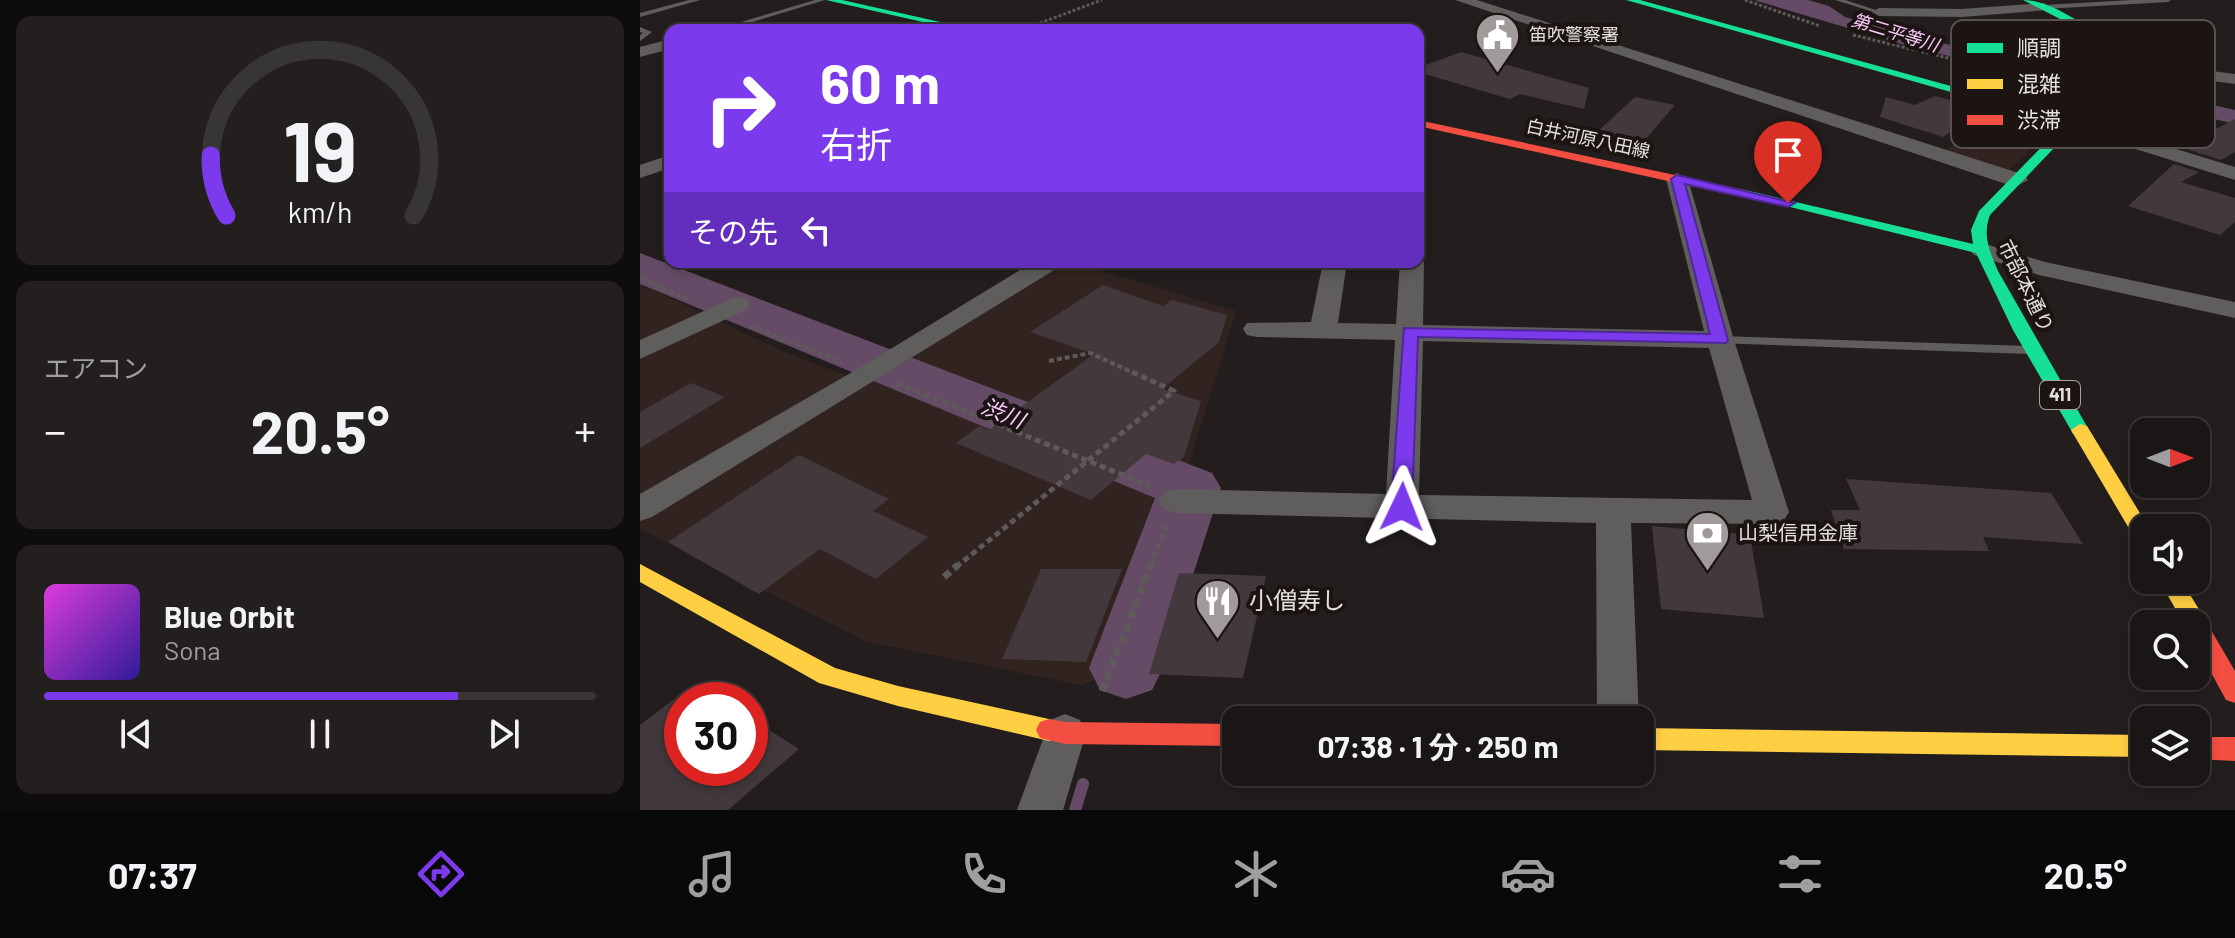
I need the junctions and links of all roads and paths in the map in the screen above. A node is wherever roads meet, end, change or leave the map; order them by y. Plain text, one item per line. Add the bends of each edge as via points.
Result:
1 (697, 0) edge
2 (822, 0) edge
3 (830, 0) edge
4 (1102, 0) edge
5 (1462, 0) edge
6 (1630, 0) edge
7 (1745, 0) edge
8 (1838, 0) edge
9 (2168, 0) edge
10 (2036, 4) edge
11 (1879, 12) junction
12 (640, 15) edge
13 (2064, 20) edge
14 (739, 24) edge
15 (943, 24) edge
16 (1037, 24) edge
17 (1930, 25) dead end
18 (640, 29) edge
19 (1826, 29) dead end
20 (1841, 32) dead end
21 (640, 39) edge
22 (664, 46) edge
23 (640, 52) edge
24 (1951, 58) edge
25 (2215, 76) edge
26 (2235, 79) edge
27 (1951, 89) edge
28 (1424, 124) edge
29 (2048, 148) edge
30 (2152, 148) edge
31 (664, 163) edge
32 (640, 172) edge
33 (2235, 174) edge
34 (1677, 179) junction
35 (2017, 180) junction
36 (1982, 250) junction
37 (1040, 268) edge
38 (1334, 268) edge
39 (1412, 268) edge
40 (640, 278) edge
41 (726, 309) junction
42 (2235, 310) edge
43 (1257, 329) dead end
44 (1323, 330) junction
45 (1410, 332) junction
46 (1720, 340) junction
47 (2033, 350) junction
48 (640, 351) edge
49 (1049, 361) dead end
50 (878, 369) junction
51 (1089, 459) junction
52 (1183, 501) junction
53 (1402, 507) junction
54 (640, 509) edge
55 (1613, 511) junction
56 (2130, 514) edge
57 (640, 572) edge
58 (944, 577) dead end
59 (2210, 649) edge
60 (2235, 693) edge
61 (1618, 706) edge
62 (1065, 733) junction
63 (1222, 735) edge
64 (1654, 739) edge
65 (2130, 746) edge
66 (2210, 748) edge
67 (2235, 749) edge
68 (1040, 810) edge

1 - 12 lane
2 - 14 lane
3 - 15 main road
4 - 16 path
5 - 35 street
6 - 27 main road
7 - 19 path
8 - 11 lane
9 - 10 lane
10 - 11 street via 1962,13
10 - 13 main road
11 - 17 street
18 - 21 lane via 648,32
20 - 24 path
22 - 23 street
25 - 26 street
28 - 34 main road, 白井河原八田線
29 - 35 main road, 市部本通り
30 - 33 street
31 - 32 street
34 - 36 main road, 白井河原八田線
34 - 46 street
35 - 36 main road, 市部本通り via 1984,214 1978,231
36 - 42 street via 2039,268
36 - 47 main road, 市部本通り / 411
37 - 50 street
38 - 44 street
39 - 45 street
40 - 41 path
41 - 48 street
41 - 50 path
43 - 44 street
44 - 45 street
45 - 46 street
45 - 53 street
46 - 47 lane
46 - 55 street via 1772,512
47 - 56 main road, 市部本通り / 411
49 - 51 path via 1090,353 1174,391
50 - 51 path
50 - 54 street
51 - 52 path
51 - 58 path
52 - 53 street
52 - 62 path via 1105,687
53 - 55 street
55 - 61 street
57 - 62 main road via 828,676
59 - 60 main road
62 - 63 main road
62 - 68 street
64 - 65 main road
66 - 67 main road

